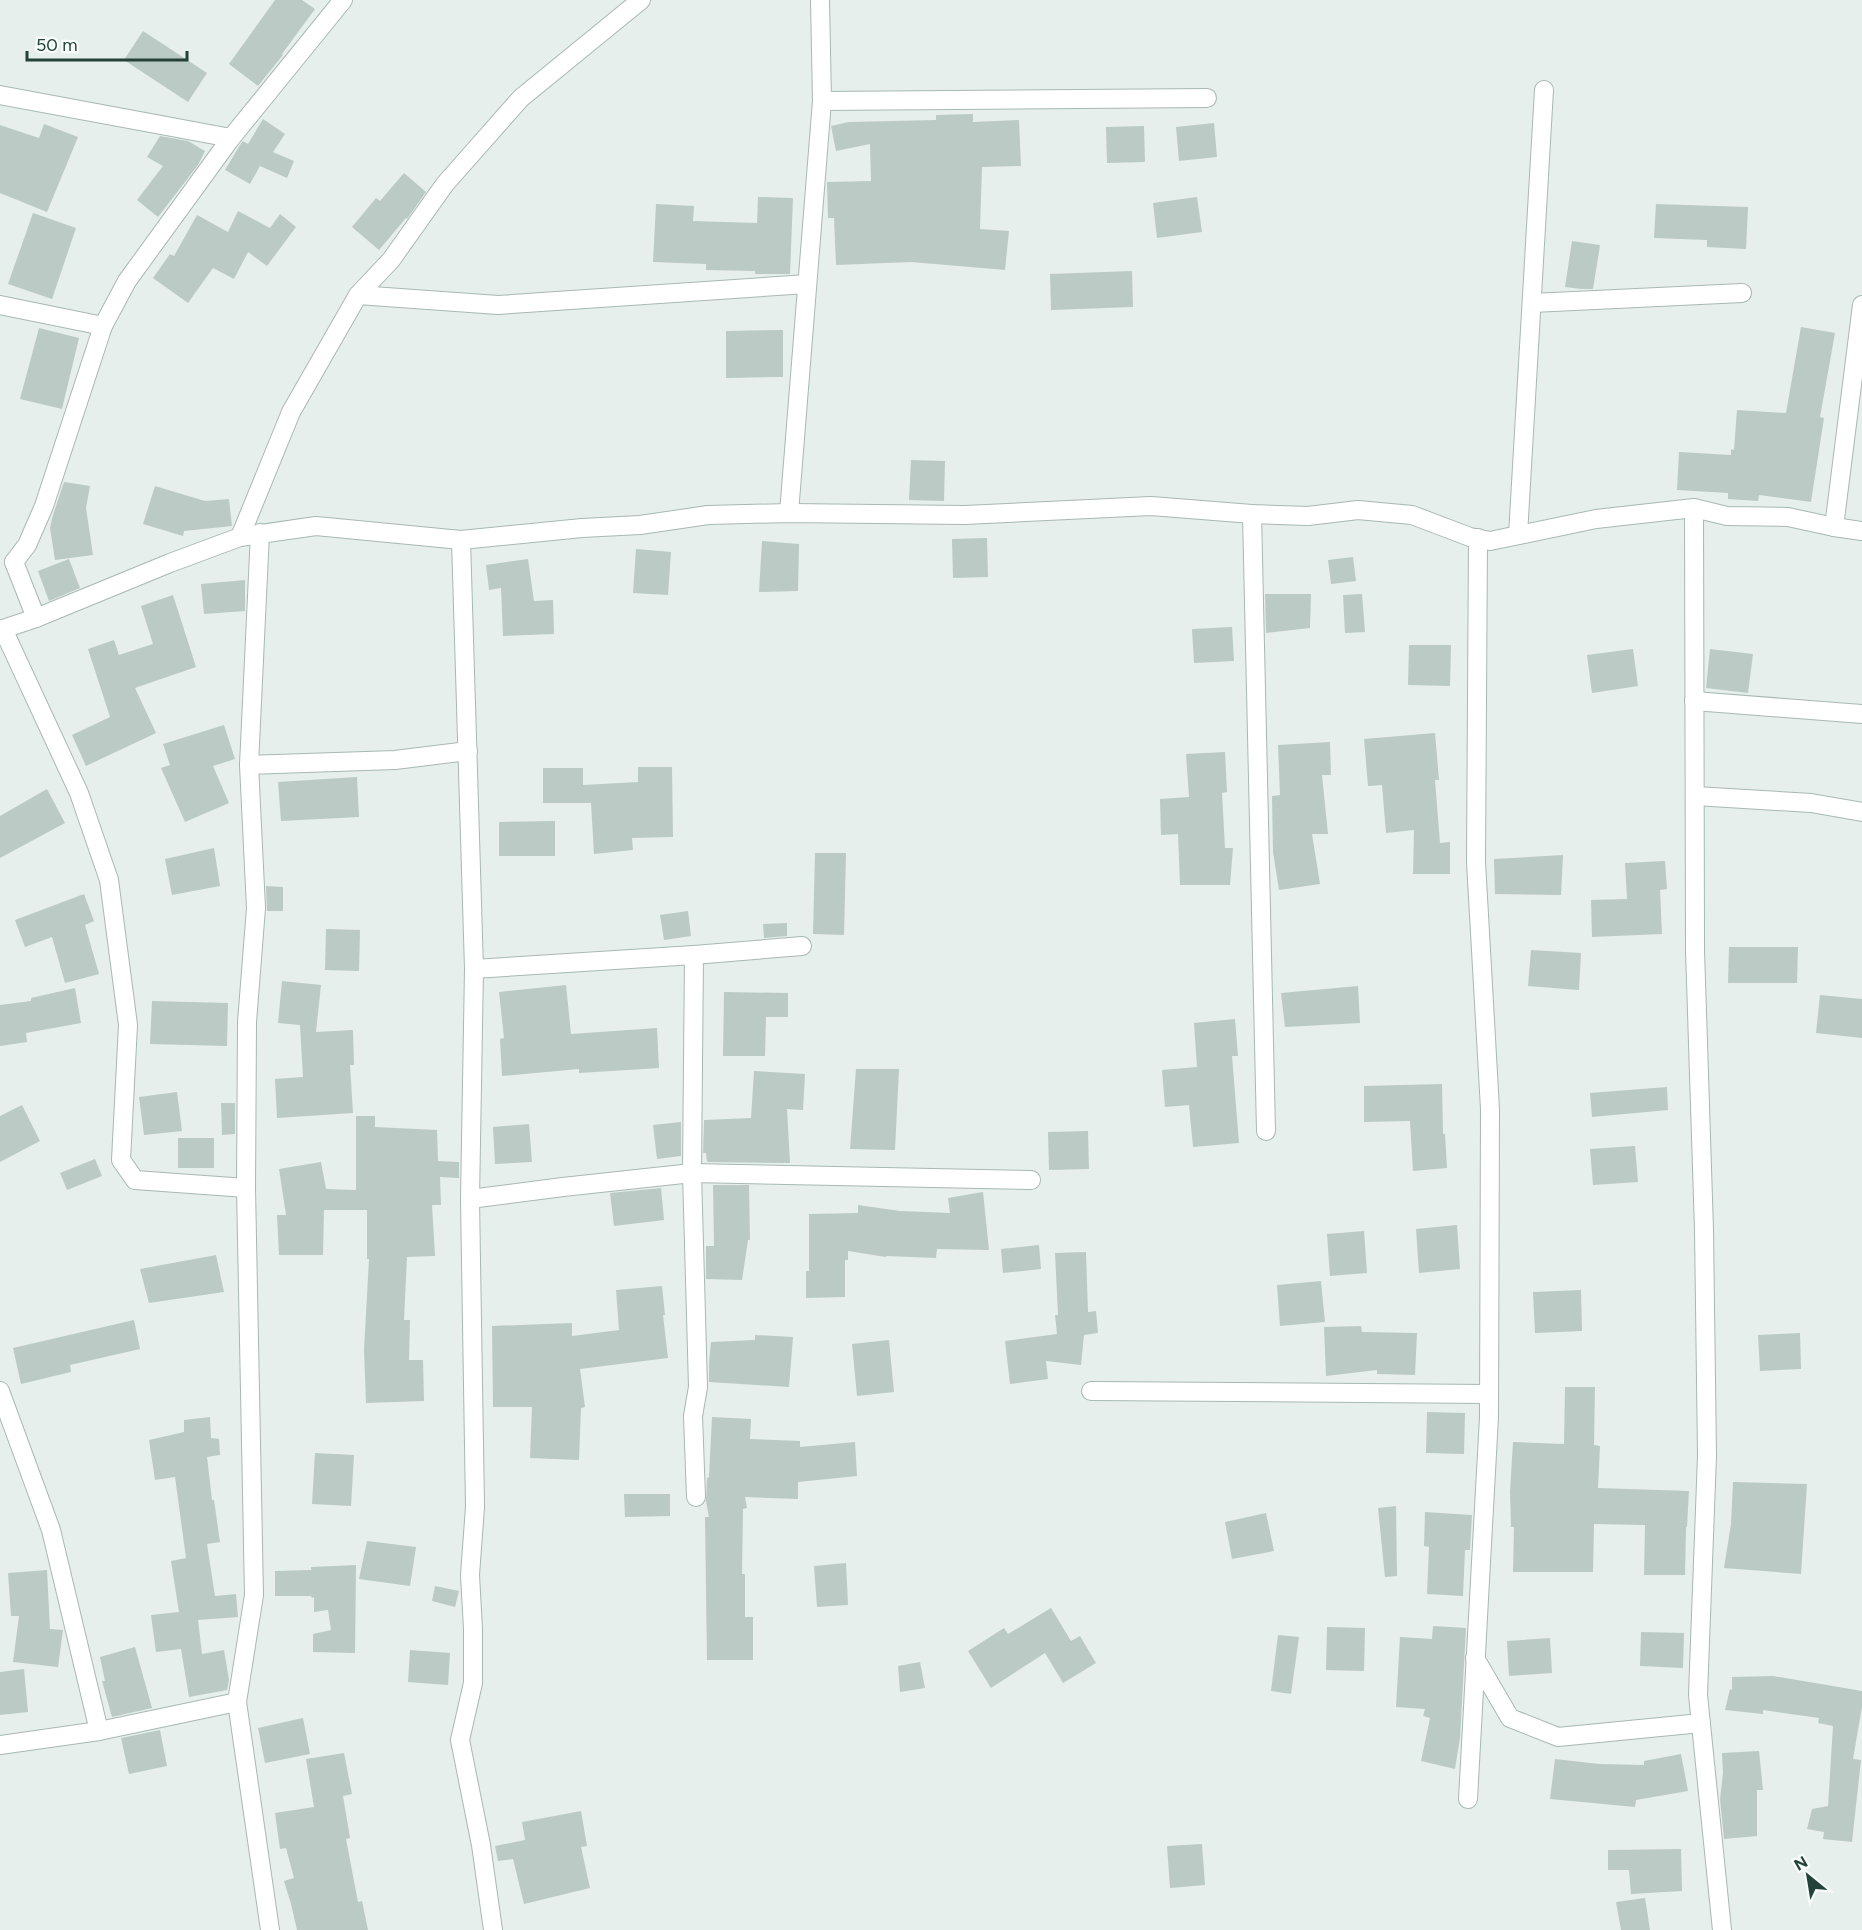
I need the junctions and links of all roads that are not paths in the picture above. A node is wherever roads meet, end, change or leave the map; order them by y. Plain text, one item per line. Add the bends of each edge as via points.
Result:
1 (343, 0) edge
2 (641, 0) edge
3 (820, 0) edge
4 (1544, 90) dead end
5 (0, 95) edge
6 (1207, 98) dead end
7 (822, 101) junction
8 (231, 138) junction
9 (807, 284) junction
10 (1742, 293) dead end
11 (358, 295) junction
12 (1532, 303) junction
13 (0, 305) edge
14 (1862, 305) edge
15 (103, 326) junction
16 (1860, 339) edge
17 (1694, 508) junction
18 (789, 513) junction
19 (1252, 514) junction
20 (1834, 527) junction
21 (1862, 531) edge
22 (260, 533) junction
23 (1518, 535) junction
24 (240, 537) junction
25 (1478, 538) junction
26 (461, 540) junction
27 (7, 562) edge
28 (36, 618) junction
29 (1, 629) edge
30 (1694, 701) junction
31 (1862, 714) edge
32 (468, 751) junction
33 (249, 765) junction
34 (1695, 796) junction
35 (1862, 812) edge
36 (802, 946) dead end
37 (694, 955) junction
38 (474, 969) junction
39 (1266, 1131) dead end
40 (692, 1173) junction
41 (1031, 1180) dead end
42 (246, 1188) junction
43 (470, 1199) junction
44 (0, 1391) edge
45 (1091, 1391) dead end
46 (1488, 1394) junction
47 (696, 1497) dead end
48 (1475, 1658) junction
49 (237, 1702) junction
50 (1701, 1723) junction
51 (99, 1731) junction
52 (0, 1745) edge
53 (1468, 1799) dead end
54 (270, 1930) edge
55 (493, 1930) edge
56 (1722, 1930) edge

1 - 8 street
2 - 11 street via 521,98 445,184 392,260
3 - 7 street
4 - 12 street
5 - 8 street
6 - 7 street
7 - 9 street
8 - 15 street via 127,281
9 - 11 street via 498,305
9 - 18 street
10 - 12 street
11 - 24 street via 291,412
12 - 23 street
13 - 15 street
14 - 16 street
15 - 27 street via 44,506 27,545
16 - 20 street
17 - 20 street via 1727,516 1788,517
17 - 23 street via 1596,519
17 - 30 street
18 - 19 street via 965,515 1151,506
18 - 26 street via 708,515 640,525
19 - 25 street via 1308,516 1358,510 1412,515
19 - 39 street
20 - 21 street
22 - 24 street
22 - 26 street via 316,526
22 - 33 street
23 - 25 street via 1490,541
24 - 28 street
25 - 46 street via 1476,862 1490,1109
26 - 32 street
27 - 28 street
28 - 29 street
29 - 42 street via 79,792 109,880 129,1025 121,1160 135,1180
30 - 31 street
30 - 34 street
32 - 33 street via 395,760
32 - 38 street
33 - 42 street via 255,908 247,1022
34 - 35 street via 1811,803
34 - 50 street via 1707,1456 1698,1695
36 - 37 street
37 - 38 street
37 - 40 street
38 - 43 street
40 - 41 street
40 - 43 street
40 - 47 street via 698,1387 693,1416
42 - 49 street via 254,1595
43 - 55 street via 475,1507 470,1575 473,1683 460,1740
44 - 51 street via 51,1530
45 - 46 street
46 - 48 street
48 - 50 street via 1510,1718 1558,1737
48 - 53 street
49 - 51 street
49 - 54 street
50 - 56 street
51 - 52 street

